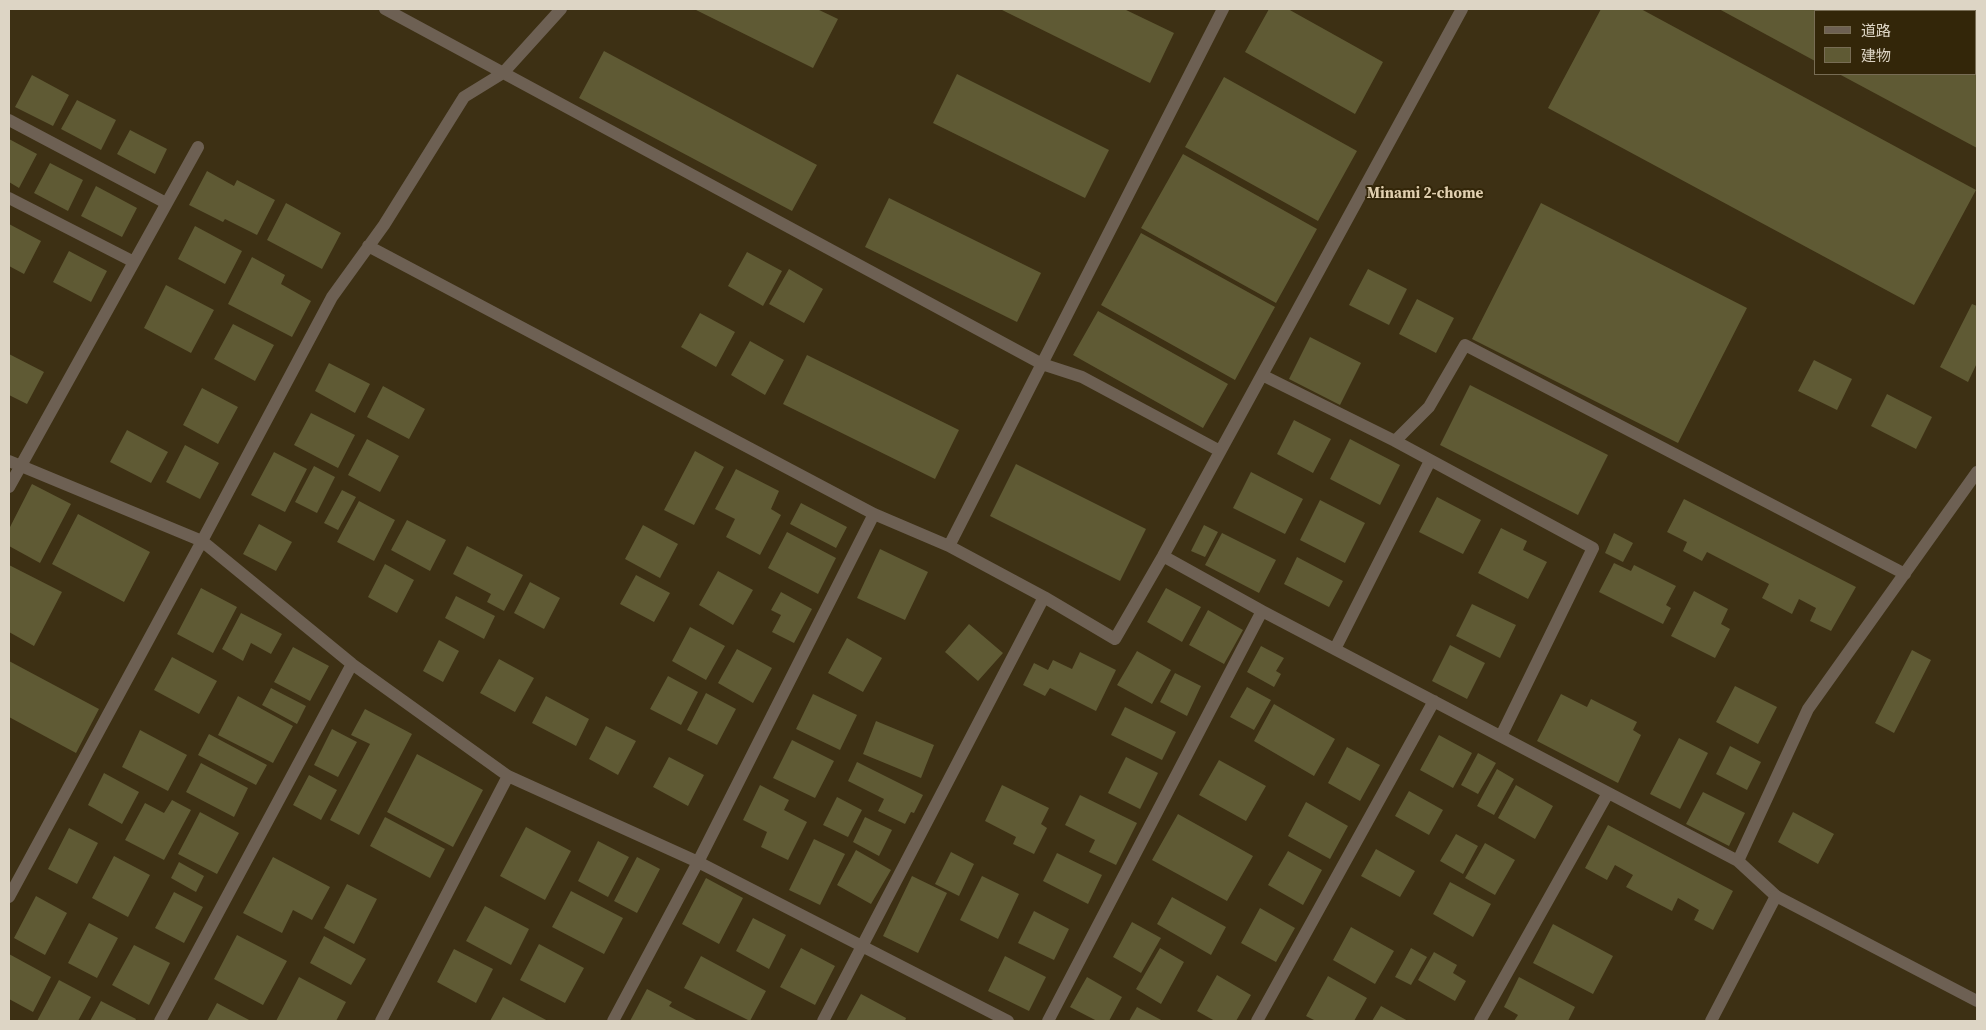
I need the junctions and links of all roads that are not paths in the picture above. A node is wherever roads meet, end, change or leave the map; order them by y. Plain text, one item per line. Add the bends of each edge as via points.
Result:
1 (385, 9) edge
2 (561, 9) edge
3 (1223, 9) edge
4 (1462, 9) edge
5 (503, 73) junction
6 (9, 120) edge
7 (198, 147) dead end
8 (9, 198) edge
9 (166, 203) junction
10 (368, 246) junction
11 (134, 262) junction
12 (1042, 364) junction
13 (1262, 375) junction
14 (1394, 442) junction
15 (1220, 451) junction
16 (1430, 461) junction
17 (14, 464) edge
18 (1977, 472) edge
19 (9, 487) edge
20 (874, 514) junction
21 (202, 541) junction
22 (949, 546) junction
23 (1163, 556) junction
24 (1905, 574) junction
25 (1044, 597) junction
26 (1262, 611) junction
27 (1335, 649) junction
28 (352, 664) junction
29 (1434, 701) junction
30 (1501, 736) junction
31 (508, 776) junction
32 (1608, 793) junction
33 (1738, 861) junction
34 (698, 862) junction
35 (1776, 896) junction
36 (9, 897) edge
37 (863, 946) junction
38 (1977, 1001) edge
39 (160, 1021) edge
40 (380, 1021) edge
41 (613, 1021) edge
42 (823, 1021) edge
43 (1008, 1021) edge
44 (1048, 1021) edge
45 (1257, 1021) edge
46 (1480, 1021) edge
47 (1711, 1021) edge

1 - 5 street
2 - 5 street
3 - 12 street
4 - 13 street
5 - 10 street via 464,97
5 - 12 street
6 - 9 street
7 - 9 street
8 - 11 street
9 - 11 street
10 - 20 street
10 - 21 street via 332,297
11 - 17 street
12 - 15 street via 1082,377
12 - 22 street
13 - 14 street
13 - 15 street
14 - 16 street
14 - 24 street via 1428,407 1465,345
15 - 23 street
16 - 27 street
16 - 30 street via 1593,548
17 - 19 street
17 - 21 street
18 - 24 street
20 - 22 street
20 - 34 street
21 - 28 street
21 - 36 street
22 - 25 street
23 - 25 street via 1115,639
23 - 26 street
24 - 33 street via 1808,709
25 - 37 street
26 - 27 street
26 - 44 street
27 - 29 street
28 - 31 street
28 - 39 street
29 - 30 street
29 - 45 street
30 - 32 street
31 - 34 street
31 - 40 street
32 - 33 street
32 - 46 street
33 - 35 street
34 - 37 street
34 - 41 street
35 - 38 street
35 - 47 street
37 - 42 street
37 - 43 street

